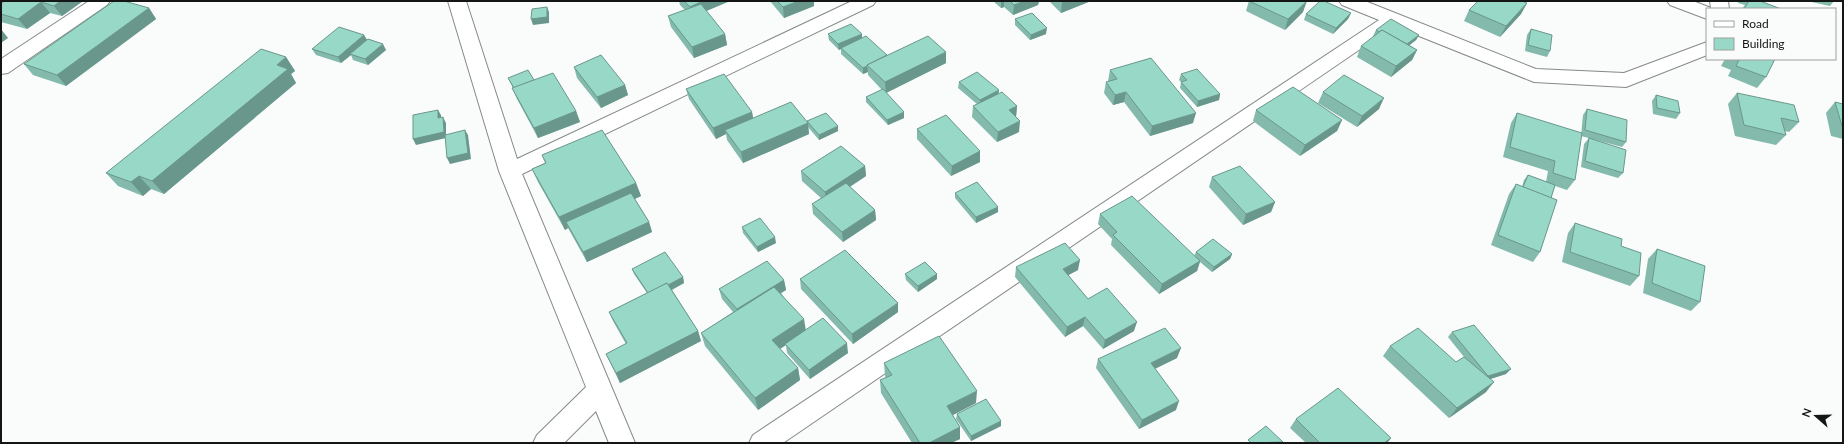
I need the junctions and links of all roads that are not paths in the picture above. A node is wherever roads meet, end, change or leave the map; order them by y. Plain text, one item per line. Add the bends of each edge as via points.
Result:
1 (102, 1) edge
2 (456, 1) edge
3 (866, 1) edge
4 (1348, 1) edge
5 (1676, 1) edge
6 (1706, 13) edge
7 (1394, 18) junction
8 (1706, 48) edge
9 (1, 68) edge
10 (510, 171) junction
11 (600, 390) junction
12 (546, 443) edge
13 (622, 443) edge
14 (762, 443) edge

1 - 9 street
2 - 10 street
3 - 10 street
4 - 7 street
5 - 6 street
7 - 8 street via 1534,75 1626,80
7 - 14 street
10 - 11 street
11 - 12 street
11 - 13 street

